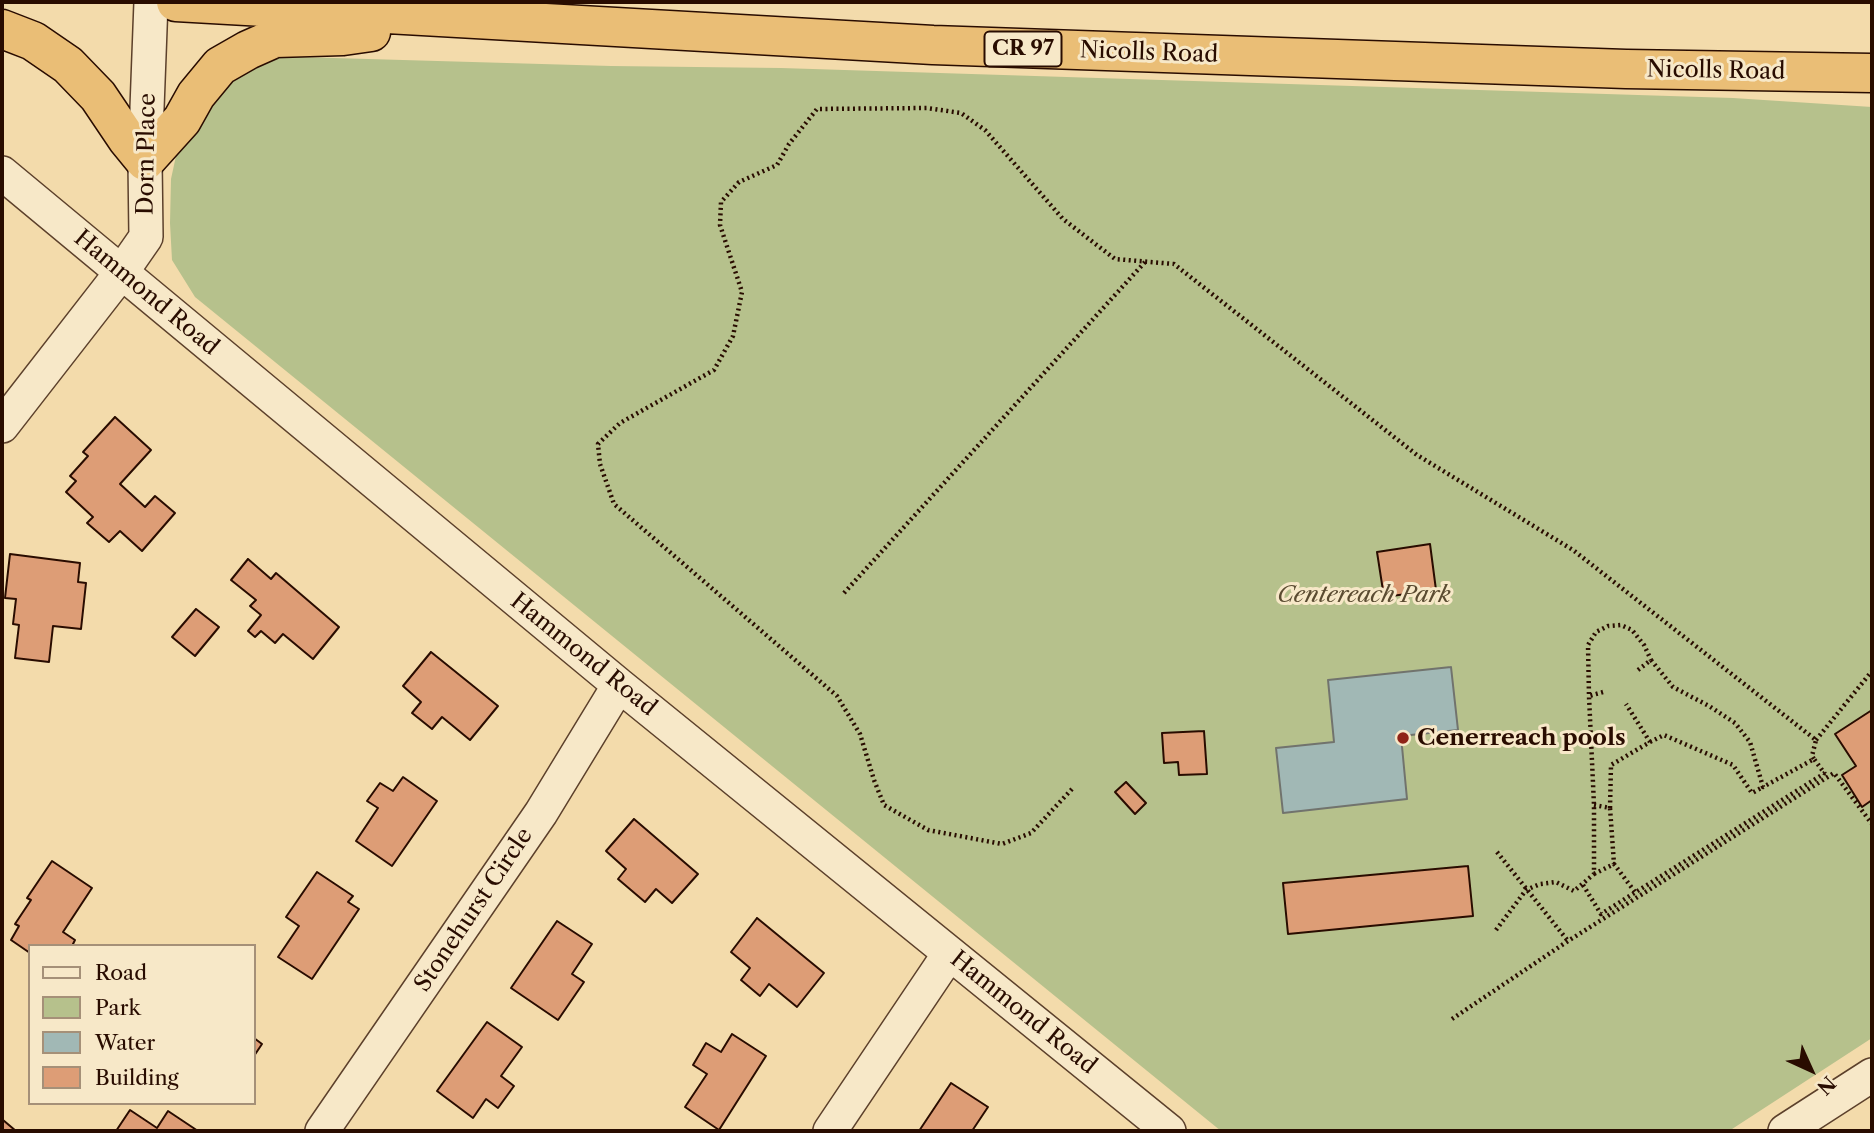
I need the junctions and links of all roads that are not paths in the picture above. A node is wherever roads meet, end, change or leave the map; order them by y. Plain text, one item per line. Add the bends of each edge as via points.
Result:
1 (151, 2) edge
2 (176, 2) edge
3 (463, 18) junction
4 (2, 29) edge
5 (1872, 73) edge
6 (145, 161) junction
7 (2, 173) edge
8 (121, 273) junction
9 (2, 426) edge
10 (619, 685) junction
11 (949, 954) junction
12 (1872, 1075) edge
13 (322, 1131) edge
14 (830, 1131) edge
15 (1169, 1131) edge
16 (1785, 1131) edge

1 - 6 street, Dorn Place
2 - 3 highway, Nicolls Road / CR 97
3 - 5 highway, Nicolls Road / CR 97 via 933,45
3 - 6 highway via 343,36 275,38 248,50 220,66 195,95 182,120
4 - 6 highway via 33,41 68,65 98,96
6 - 8 street, Dorn Place via 146,237
7 - 8 street, Hammond Road
8 - 9 street, Dorn Place
8 - 10 street, Hammond Road
10 - 11 street, Hammond Road
10 - 13 street, Stonehurst Circle via 541,813
11 - 14 street
11 - 15 street, Hammond Road
12 - 16 street

